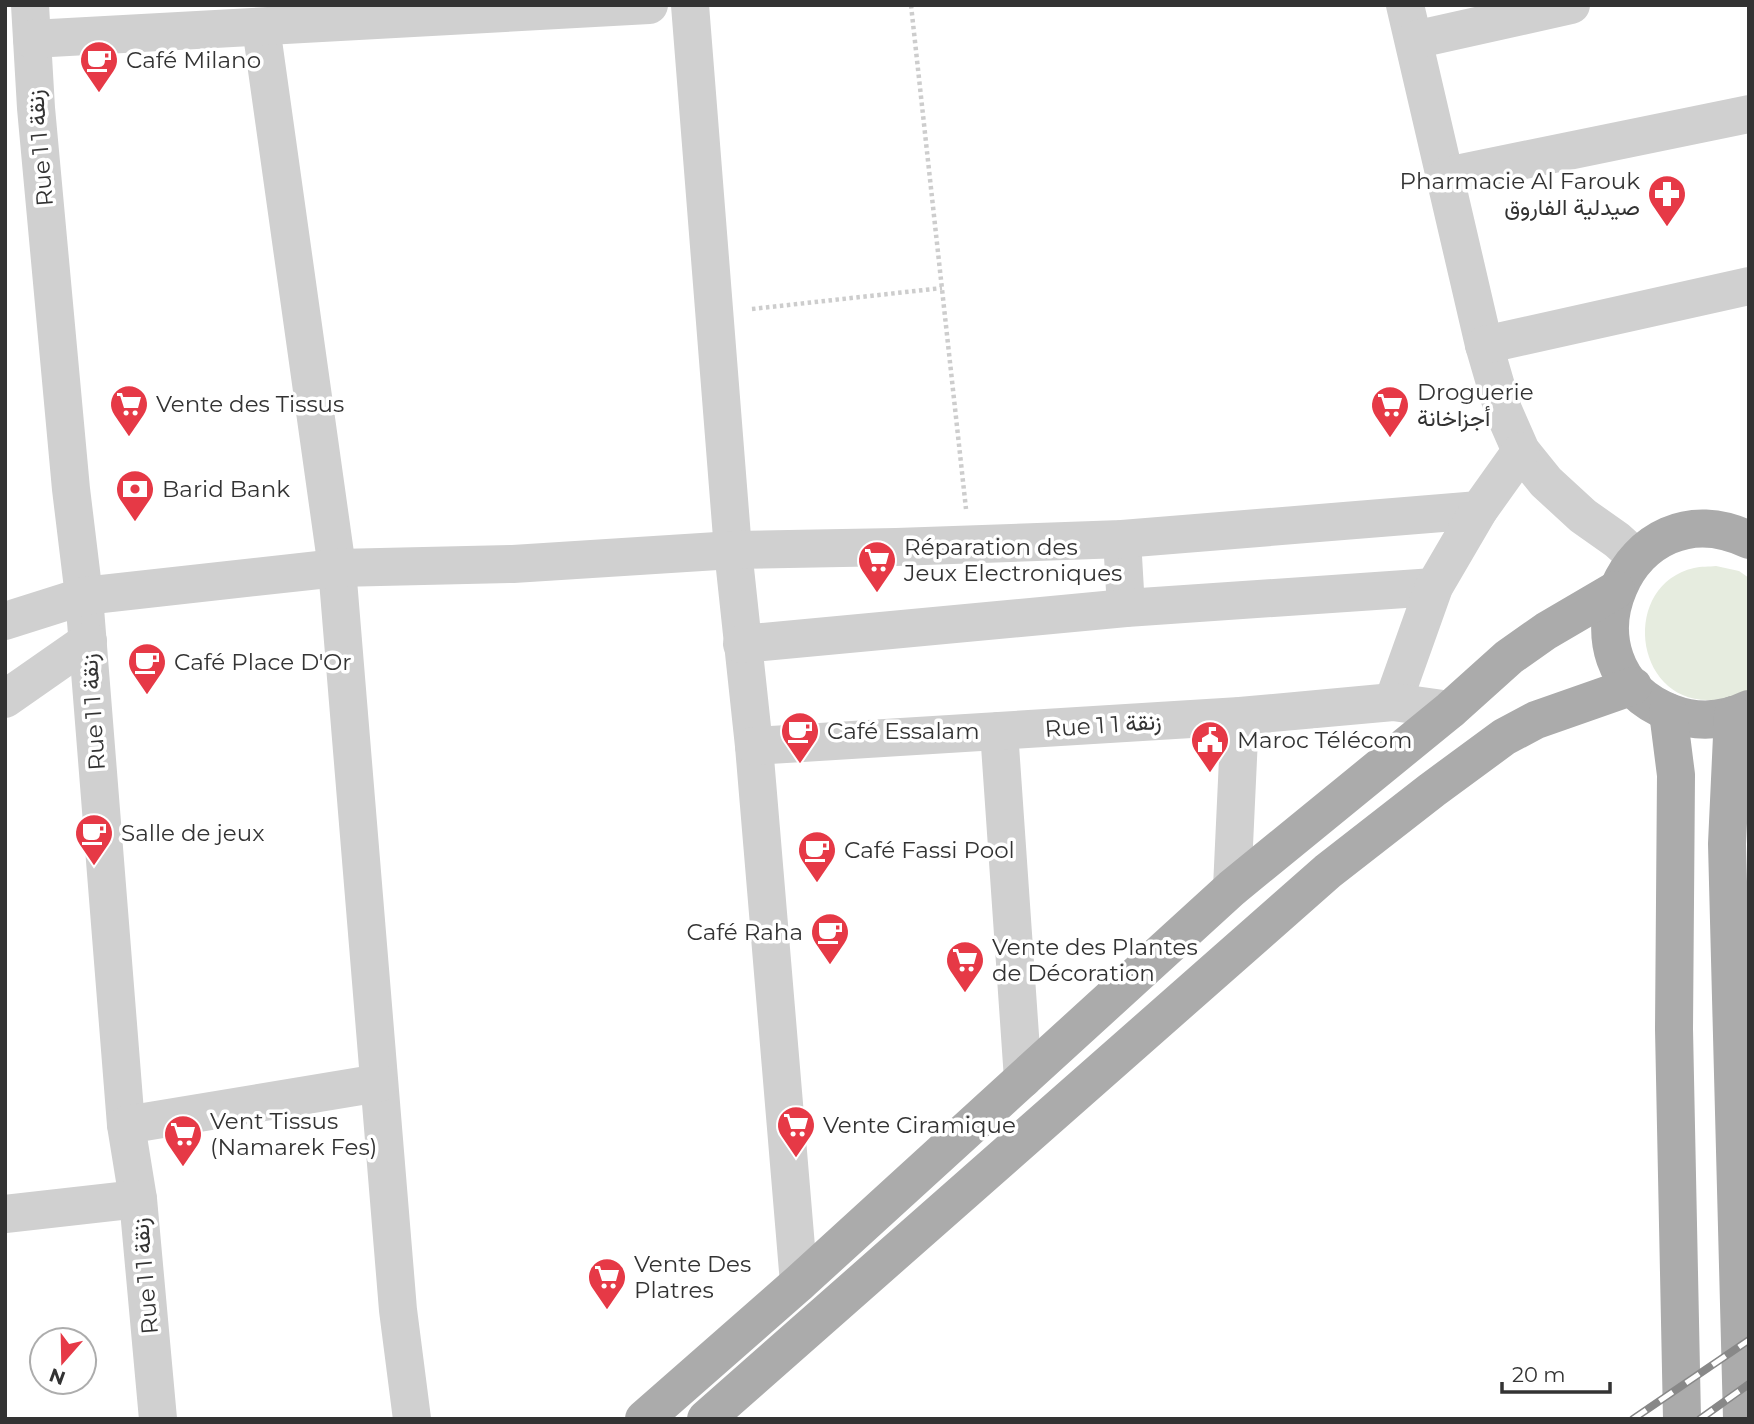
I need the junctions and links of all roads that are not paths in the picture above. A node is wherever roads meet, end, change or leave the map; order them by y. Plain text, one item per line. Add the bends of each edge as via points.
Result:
1 (649, 5) edge
2 (690, 5) edge
3 (1571, 5) edge
4 (31, 22) edge
5 (1410, 23) edge
6 (261, 27) junction
7 (21, 113) edge
8 (1749, 114) edge
9 (1446, 176) junction
10 (1749, 286) edge
11 (1484, 345) junction
12 (1521, 451) junction
13 (1479, 510) junction
14 (1122, 539) junction
15 (1749, 540) edge
16 (733, 550) junction
17 (1637, 558) junction
18 (337, 568) junction
19 (1434, 587) junction
20 (1616, 590) junction
21 (84, 596) junction
22 (1126, 608) junction
23 (5, 621) edge
24 (88, 641) junction
25 (742, 644) junction
26 (1633, 686) junction
27 (5, 699) edge
28 (1394, 702) junction
29 (1450, 710) junction
30 (1668, 712) junction
31 (1741, 712) edge
32 (1240, 716) junction
33 (999, 731) junction
34 (754, 746) junction
35 (1232, 888) junction
36 (1023, 1079) junction
37 (379, 1083) junction
38 (126, 1125) junction
39 (138, 1199) junction
40 (5, 1214) edge
41 (799, 1283) junction
42 (158, 1419) edge
43 (412, 1419) edge
44 (644, 1419) edge
45 (706, 1419) edge
46 (1682, 1419) edge
47 (1742, 1419) edge

1 - 6 street
2 - 16 street
3 - 5 street
4 - 6 street
4 - 7 street, Rue 1 زنقة 1
5 - 9 street
6 - 18 street
7 - 21 street, Rue 1 زنقة 1
8 - 9 street
9 - 11 street
10 - 11 street
11 - 12 street
12 - 13 street
12 - 17 street via 1564,499
13 - 14 street
13 - 19 street
14 - 16 street
14 - 22 street
15 - 17 main road via 1719,530 1685,531 1654,544
16 - 18 street via 513,564
16 - 25 street
17 - 20 main road
18 - 21 street
18 - 37 street
19 - 22 street
19 - 28 street
20 - 26 main road via 1610,624 1612,646
20 - 29 main road via 1519,650
21 - 23 street
21 - 24 street, Rue 1 زنقة 1
22 - 25 street
24 - 27 street
24 - 38 street, Rue 1 زنقة 1
25 - 34 street
26 - 30 main road
26 - 45 main road via 1536,720 1504,737 1328,871
28 - 29 street, Rue 1 زنقة 1
28 - 32 street, Rue 1 زنقة 1
29 - 35 main road
30 - 31 main road via 1701,719
30 - 46 main road via 1676,775 1674,1030
31 - 47 main road via 1727,844
32 - 33 street, Rue 1 زنقة 1
32 - 35 street
33 - 34 street, Rue 1 زنقة 1
33 - 36 street
34 - 41 street
35 - 36 main road
36 - 41 main road
37 - 38 street
37 - 43 street
38 - 39 street, Rue 1 زنقة 1
39 - 40 street
39 - 42 street, Rue 1 زنقة 1
41 - 44 main road

